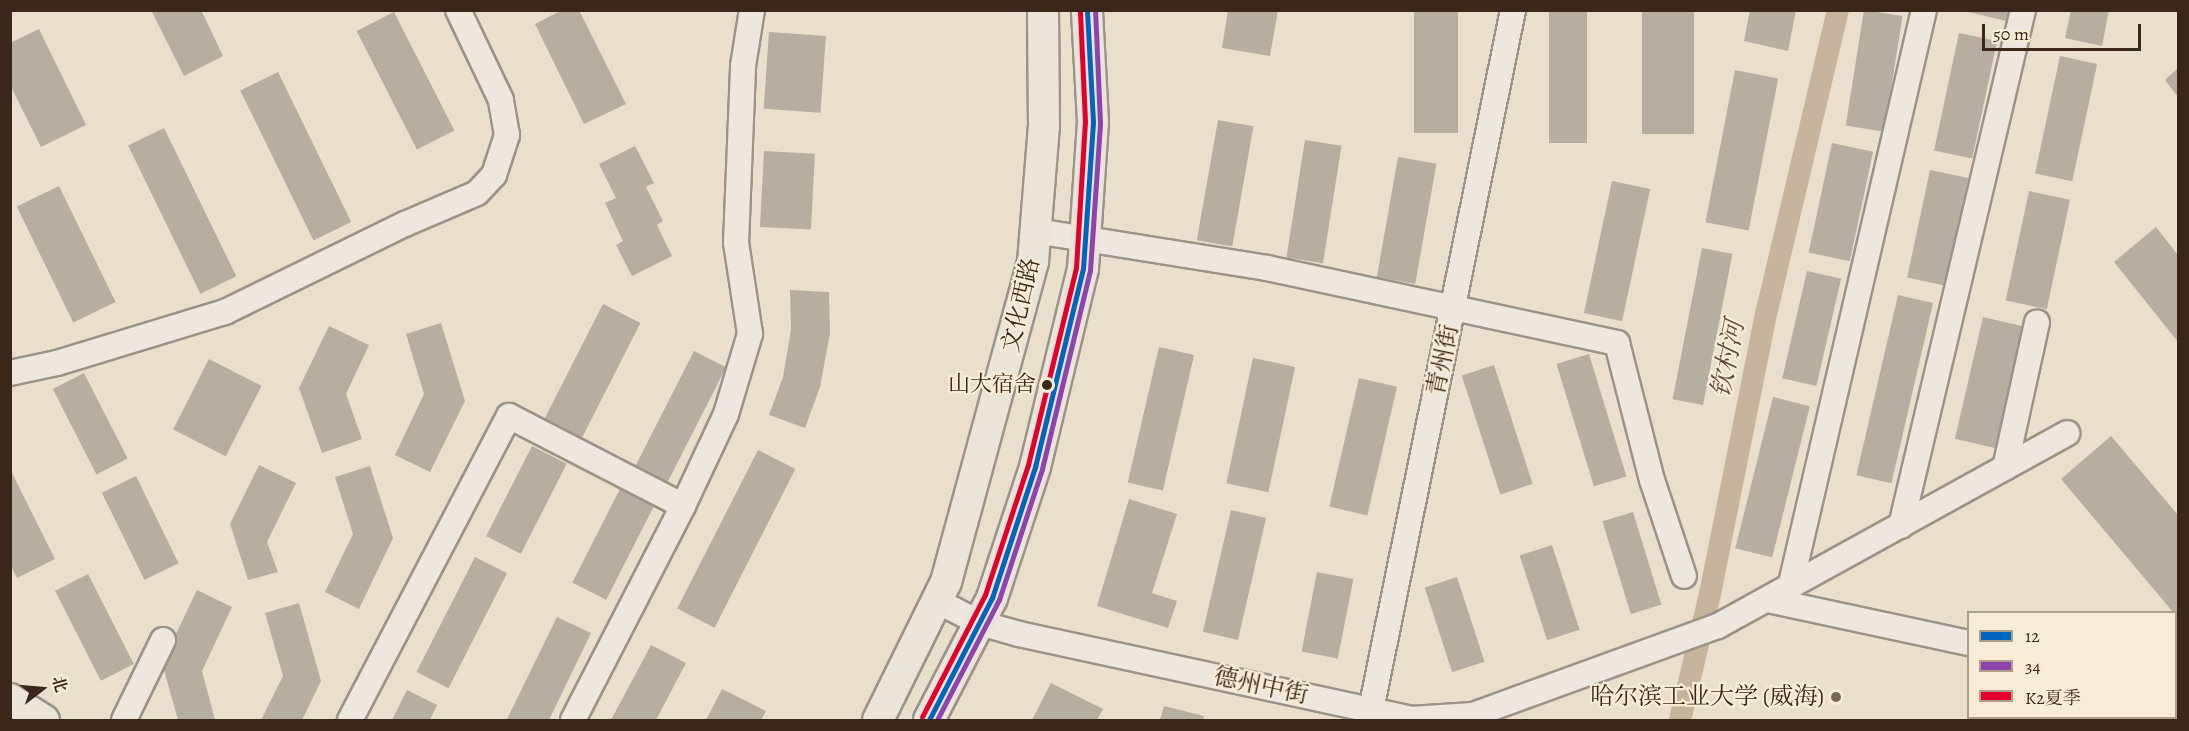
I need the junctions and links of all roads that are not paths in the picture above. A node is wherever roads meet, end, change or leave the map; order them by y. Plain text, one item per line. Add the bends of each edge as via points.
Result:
1 (459, 10) edge
2 (752, 10) edge
3 (1043, 10) edge
4 (1087, 10) edge
5 (1513, 10) edge
6 (1924, 10) edge
7 (2023, 10) edge
8 (1036, 231) junction
9 (1085, 238) junction
10 (1453, 308) junction
11 (2037, 322) dead end
12 (10, 373) edge
13 (2067, 433) dead end
14 (2005, 468) junction
15 (683, 506) junction
16 (1901, 526) junction
17 (1684, 576) dead end
18 (1790, 588) junction
19 (1768, 600) junction
20 (937, 601) junction
21 (980, 623) junction
22 (163, 640) dead end
23 (1967, 643) edge
24 (10, 699) edge
25 (1357, 712) edge
26 (44, 720) edge
27 (124, 720) edge
28 (350, 720) edge
29 (573, 720) edge
30 (878, 720) edge
31 (929, 720) edge

1 - 12 street via 501,99 507,135 494,175 477,193 225,312 57,363
2 - 15 street via 743,66 736,243 750,334 726,414
3 - 8 main road, 文化西路 via 1044,126
4 - 9 main road via 1093,122
5 - 10 street, 青州街
6 - 18 street
7 - 16 street
8 - 9 street
8 - 20 main road, 文化西路 via 1033,262 986,443
9 - 10 street via 1121,247 1267,268
9 - 21 main road via 1083,269 1035,467
10 - 17 street via 1617,344 1652,480
10 - 25 street, 青州街
11 - 14 street
13 - 14 street, 德州中街
14 - 16 street, 德州中街
15 - 28 street via 509,416
15 - 29 street
16 - 18 street, 德州中街
18 - 19 street, 德州中街
19 - 23 street
19 - 25 street, 德州中街 via 1718,626 1473,715 1411,719
20 - 21 street, 德州中街
20 - 30 main road, 文化西路
21 - 25 street, 德州中街
21 - 31 main road
22 - 27 street
24 - 26 main road

